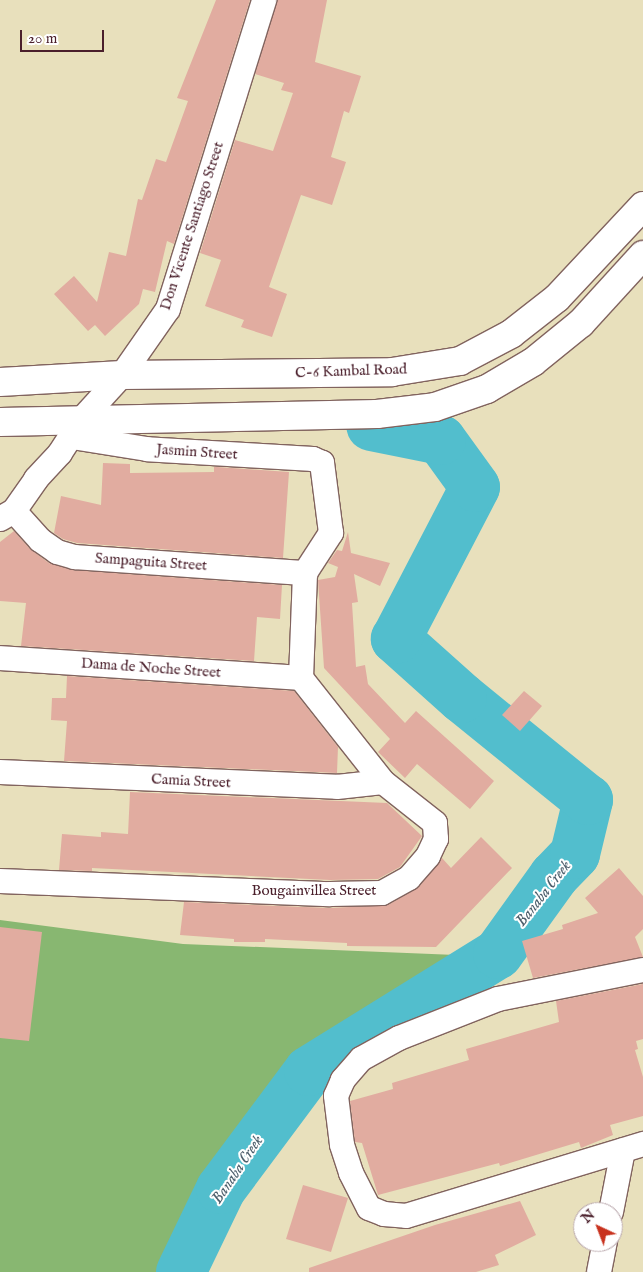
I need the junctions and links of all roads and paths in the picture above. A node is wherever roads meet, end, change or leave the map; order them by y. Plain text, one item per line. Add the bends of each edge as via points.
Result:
1 (264, 0) edge
2 (643, 206) edge
3 (643, 255) edge
4 (122, 375) junction
5 (0, 382) edge
6 (0, 422) edge
7 (77, 428) junction
8 (7, 515) edge
9 (305, 574) junction
10 (0, 658) edge
11 (301, 678) junction
12 (0, 772) edge
13 (383, 782) junction
14 (0, 881) edge
15 (643, 970) edge
16 (633, 1147) edge
17 (614, 1202) edge
18 (603, 1252) edge
19 (599, 1272) edge

1 - 4 street, Don Vicente Santiago Street via 168,308
2 - 4 main road, C-6 Kambal Road via 557,298 511,334 460,361 392,372
3 - 7 main road via 581,323 533,362 487,389 435,407 377,414
4 - 5 main road, C-6 Kambal Road
4 - 7 street, Don Vicente Santiago Street
6 - 7 main road
7 - 8 street, Don Vicente Santiago Street
7 - 9 street, Jasmin Street via 147,449 313,459 322,463 332,533
8 - 9 street, Sampaguita Street via 57,552 75,557
9 - 11 street
10 - 11 street, Dama de Noche Street
11 - 13 street, Bougainvillea Street
12 - 13 street, Camia Street via 337,787
13 - 14 street, Bougainvillea Street via 434,823 436,839 428,856 409,878 382,893 330,894
15 - 16 street via 498,999 399,1038 361,1060 343,1080 336,1096 342,1145 362,1197 376,1213 406,1216
16 - 17 street
18 - 19 street

